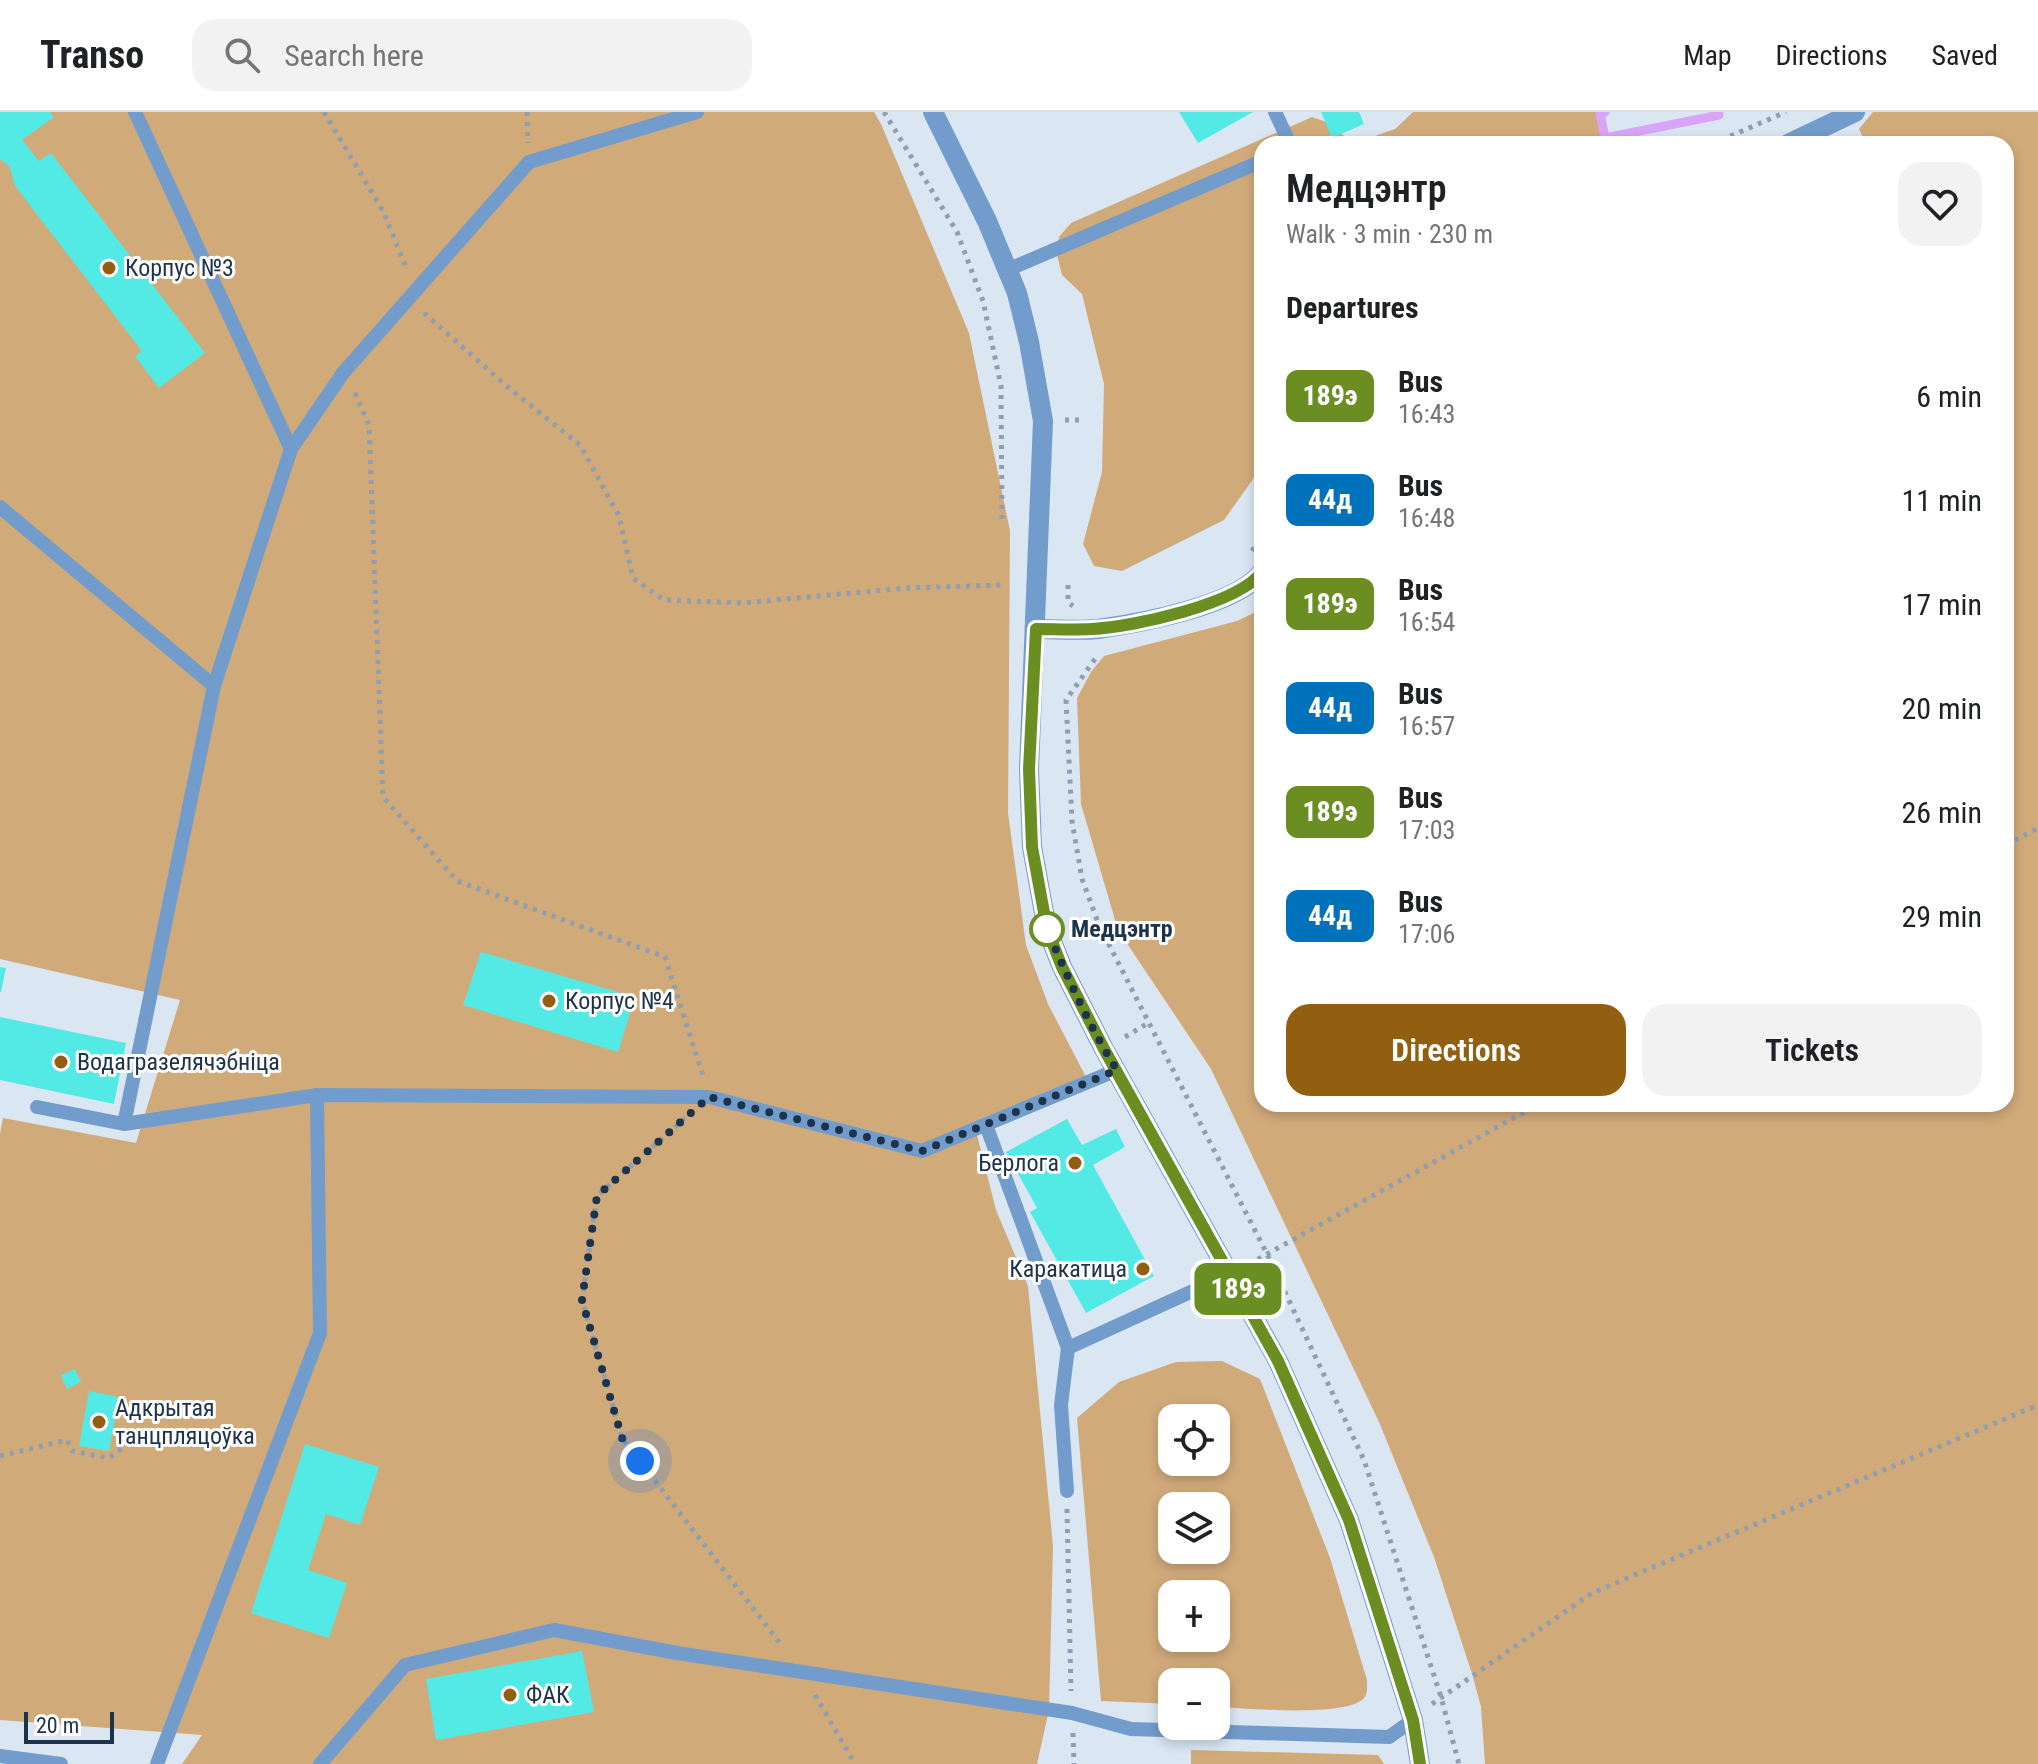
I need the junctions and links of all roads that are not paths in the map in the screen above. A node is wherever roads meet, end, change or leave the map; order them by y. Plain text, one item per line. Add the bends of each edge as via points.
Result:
1 (135, 112) edge
2 (697, 112) edge
3 (933, 112) edge
4 (1275, 112) edge
5 (1855, 112) edge
6 (1286, 136) edge
7 (1805, 136) edge
8 (1254, 164) edge
9 (1007, 270) junction
10 (291, 449) junction
11 (0, 507) edge
12 (1254, 581) edge
13 (1036, 629) junction
14 (214, 686) junction
15 (1117, 1070) junction
16 (317, 1095) junction
17 (37, 1107) dead end
18 (124, 1124) junction
19 (986, 1125) junction
20 (1230, 1274) junction
21 (1068, 1348) junction
22 (1067, 1491) road end
23 (1413, 1720) junction
24 (0, 1756) edge
25 (61, 1764) edge
26 (157, 1764) edge
27 (320, 1764) edge
28 (1420, 1764) edge

1 - 10 lane
2 - 10 lane via 529,162 343,373
3 - 9 street
4 - 6 lane
5 - 7 street
8 - 9 lane
9 - 13 street via 1029,342 1043,421
10 - 14 lane
11 - 14 lane
12 - 13 street via 1187,611 1095,629
13 - 15 street via 1029,769 1039,894 1062,967
14 - 18 lane
15 - 19 lane
15 - 20 street
16 - 18 lane
16 - 19 lane via 709,1097 922,1151
16 - 26 lane via 320,1333
17 - 18 lane
19 - 21 lane
20 - 21 lane
20 - 23 street via 1278,1361 1349,1520
21 - 22 lane via 1061,1405
23 - 27 lane via 1389,1737 1131,1729 1072,1713 554,1630 405,1665
23 - 28 street
24 - 25 lane

